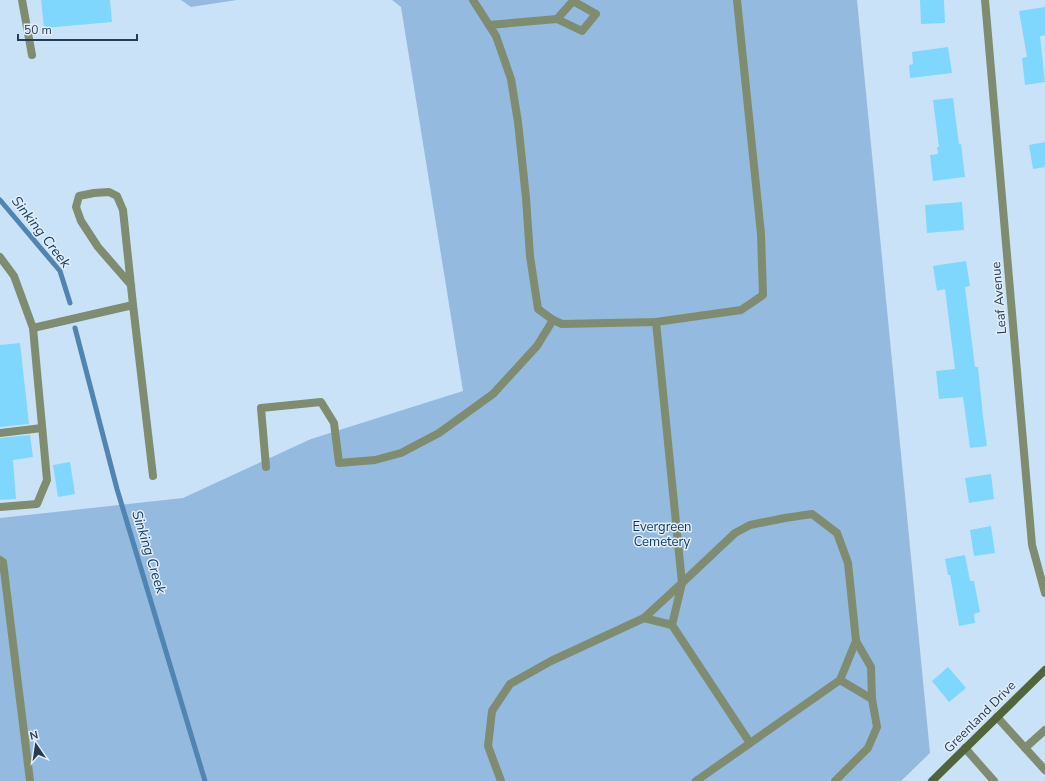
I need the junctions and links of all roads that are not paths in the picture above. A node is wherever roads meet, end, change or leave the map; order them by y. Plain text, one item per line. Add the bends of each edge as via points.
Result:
1 (22, 0) edge
2 (473, 0) edge
3 (737, 0) edge
4 (985, 0) edge
5 (557, 19) dead end
6 (489, 25) junction
7 (32, 55) dead end
8 (0, 257) edge
9 (131, 285) junction
10 (133, 305) junction
11 (553, 320) junction
12 (656, 322) junction
13 (33, 328) junction
14 (42, 428) junction
15 (0, 433) edge
16 (266, 466) dead end
17 (152, 476) dead end
18 (0, 508) edge
19 (0, 560) edge
20 (682, 583) junction
21 (1045, 593) edge
22 (644, 618) junction
23 (672, 625) junction
24 (856, 641) junction
25 (1045, 670) edge
26 (840, 680) junction
27 (872, 699) junction
28 (997, 716) junction
29 (1045, 730) edge
30 (750, 743) junction
31 (965, 748) junction
32 (1025, 748) junction
33 (1045, 770) edge
34 (30, 781) edge
35 (501, 781) edge
36 (696, 781) edge
37 (835, 781) edge
38 (932, 781) edge
39 (994, 781) edge

1 - 7 street
2 - 6 street
3 - 12 street via 761,234 763,295 741,310
4 - 21 street, Leaf Avenue via 1032,546
5 - 6 street
6 - 11 street via 496,36 511,79 538,309
8 - 13 street via 14,276
9 - 9 street via 123,210 117,196 109,192 78,196 76,207 81,221 98,247
9 - 10 street
10 - 13 street
10 - 17 street
11 - 12 street via 562,324
11 - 16 street via 537,346 493,394 439,433 401,453 375,460 339,463 334,423 321,402 261,408
12 - 20 street
13 - 14 street
14 - 15 street
14 - 18 street via 47,480 37,504
19 - 34 street
20 - 22 street
20 - 23 street
20 - 24 street via 735,533 750,525 812,514 837,533 848,563
22 - 23 street
22 - 35 street via 551,661 510,684 492,711 488,746
23 - 30 street
24 - 26 street
24 - 27 street via 871,667
25 - 28 street, Greenland Drive
26 - 27 street
26 - 30 street
27 - 37 street via 877,727 868,748
28 - 31 street, Greenland Drive
28 - 32 street
29 - 32 street
30 - 36 street
31 - 38 street, Greenland Drive
31 - 39 street
32 - 33 street

